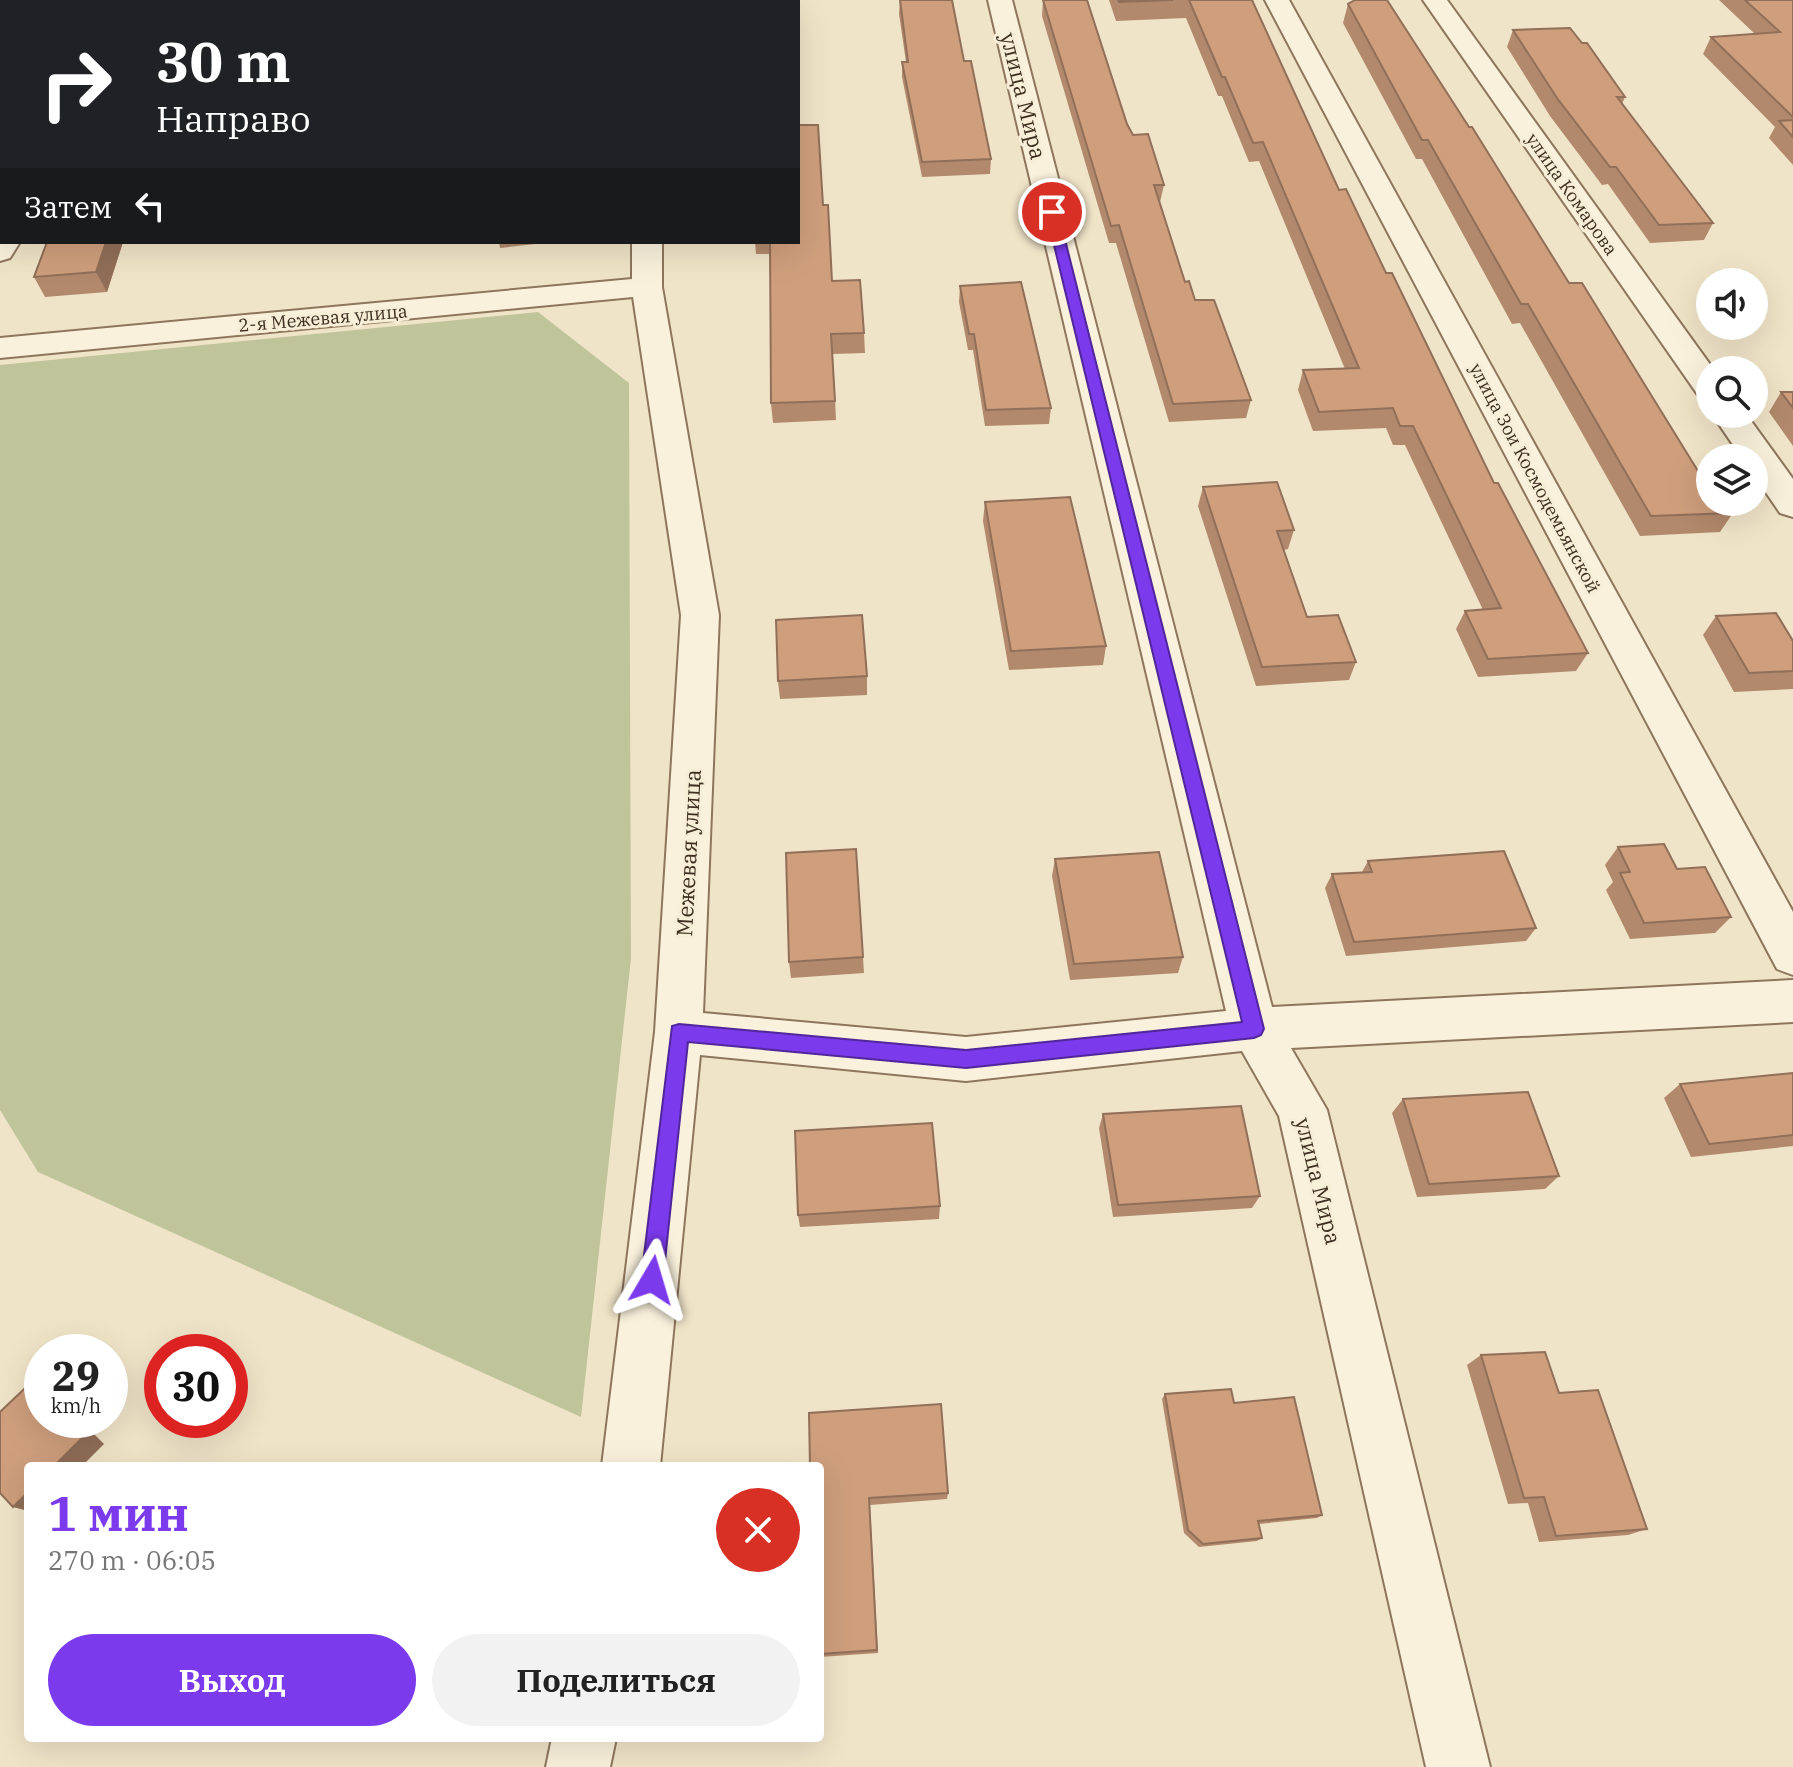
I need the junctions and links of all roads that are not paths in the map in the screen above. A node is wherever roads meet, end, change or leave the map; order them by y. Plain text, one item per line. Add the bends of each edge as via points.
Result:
1 (1000, 0) edge
2 (1277, 0) edge
3 (1435, 0) edge
4 (647, 244) edge
5 (647, 287) junction
6 (0, 348) edge
7 (1696, 368) edge
8 (1739, 428) edge
9 (1793, 505) edge
10 (1793, 955) edge
11 (1793, 1001) edge
12 (1254, 1029) junction
13 (679, 1032) junction
14 (631, 1462) edge
15 (583, 1742) edge
16 (578, 1767) edge
17 (1458, 1767) edge

1 - 12 street, улица Мира
2 - 10 street, улица Зои Космодемьянской
3 - 7 street, улица Комарова
4 - 5 street, Межевая улица
5 - 6 street, 2-я Межевая улица
5 - 13 street, Межевая улица via 700,615
8 - 9 street
11 - 12 street
12 - 13 street via 966,1059
12 - 17 street, улица Мира via 1302,1110
13 - 14 street, Межевая улица
15 - 16 street

